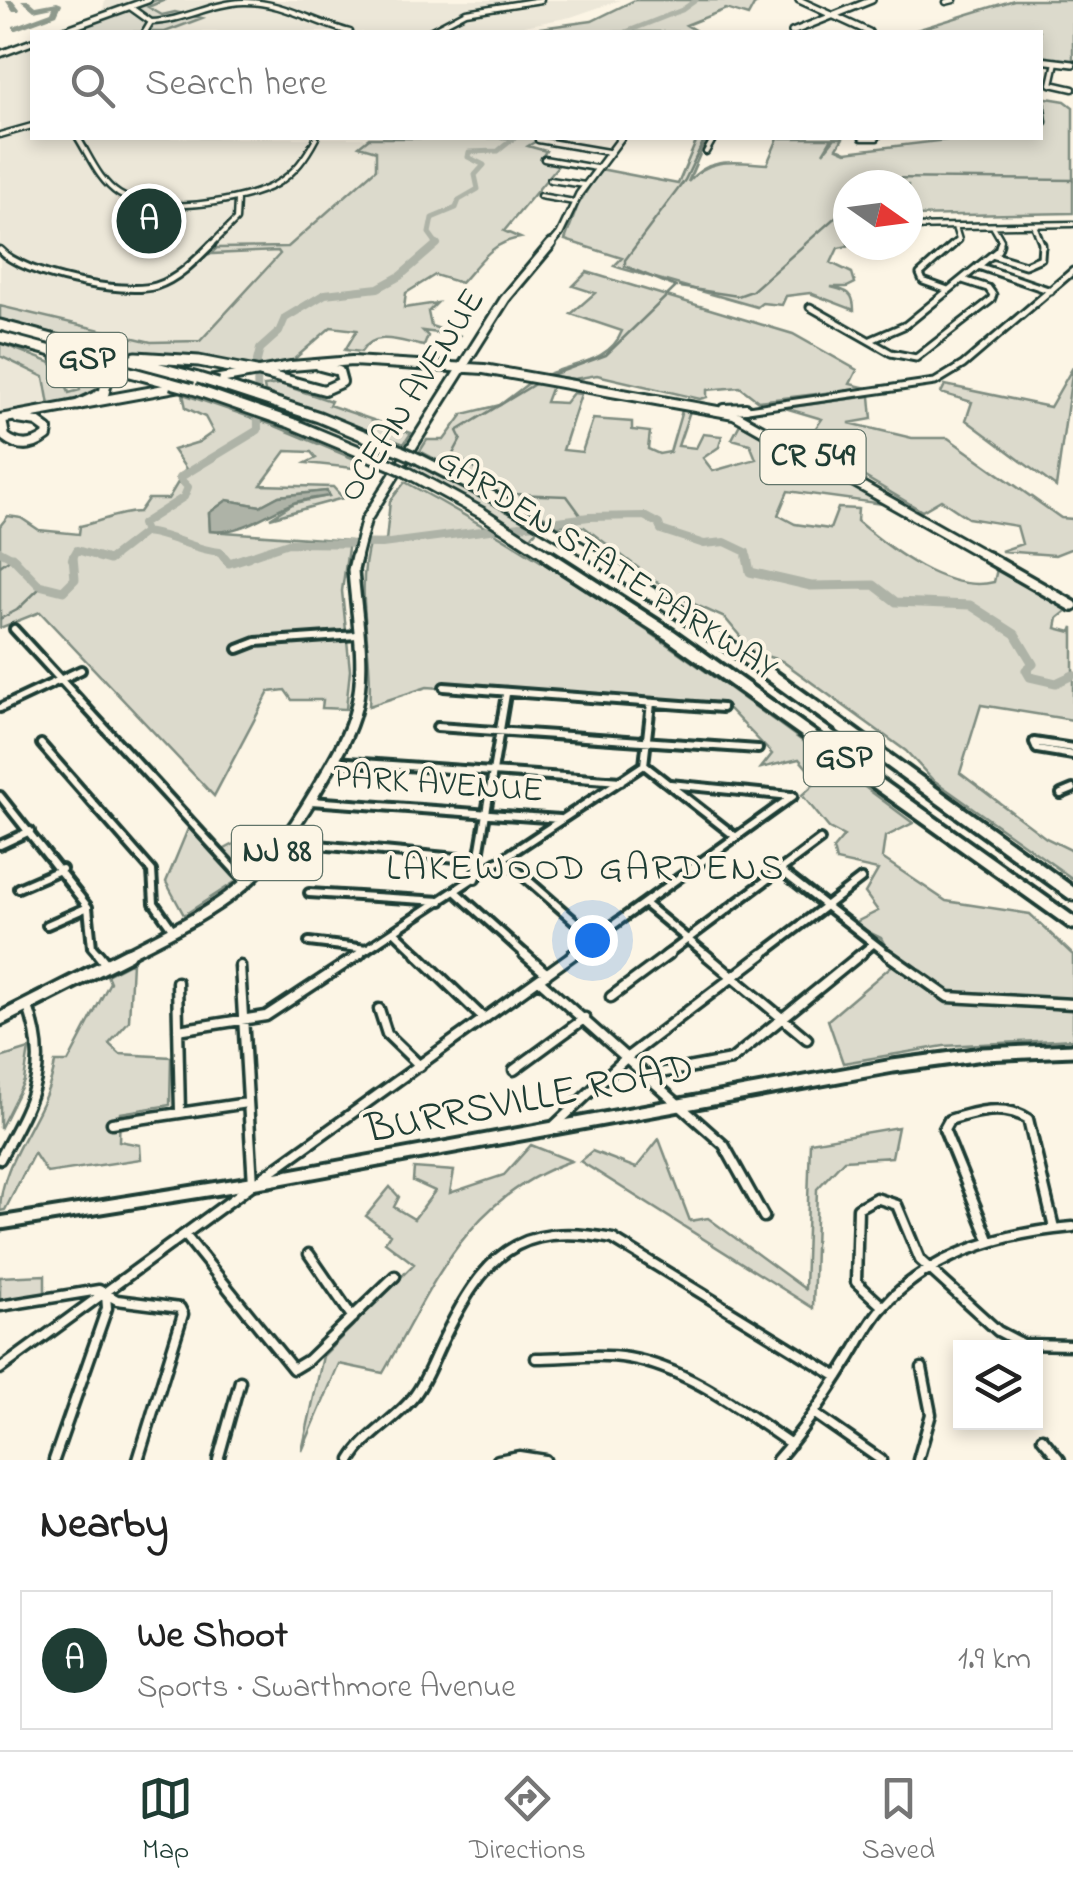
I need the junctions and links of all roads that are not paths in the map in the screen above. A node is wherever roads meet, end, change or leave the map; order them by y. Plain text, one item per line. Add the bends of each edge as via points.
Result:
1 (148, 0) edge
2 (540, 0) edge
3 (799, 0) edge
4 (872, 0) edge
5 (954, 0) edge
6 (478, 2) edge
7 (946, 2) edge
8 (130, 7) junction
9 (485, 9) junction
10 (818, 9) junction
11 (832, 16) junction
12 (151, 22) junction
13 (818, 22) junction
14 (65, 30) edge
15 (146, 30) edge
16 (344, 30) edge
17 (431, 30) edge
18 (797, 30) edge
19 (864, 30) edge
20 (30, 43) edge
21 (0, 54) edge
22 (1043, 60) edge
23 (1056, 62) junction
24 (1073, 64) edge
25 (1073, 90) edge
26 (1043, 115) edge
27 (1044, 122) dead end
28 (30, 127) edge
29 (0, 135) edge
30 (79, 140) edge
31 (315, 140) edge
32 (538, 140) edge
33 (619, 140) edge
34 (713, 140) edge
35 (608, 152) junction
36 (706, 152) dead end
37 (544, 159) dead end
38 (596, 168) junction
39 (550, 180) dead end
40 (585, 186) junction
41 (540, 196) dead end
42 (237, 200) junction
43 (574, 202) junction
44 (1073, 224) edge
45 (1034, 225) junction
46 (954, 226) junction
47 (993, 226) junction
48 (923, 227) edge
49 (0, 250) edge
50 (992, 255) junction
51 (977, 268) junction
52 (1073, 271) edge
53 (963, 280) junction
54 (950, 291) junction
55 (1049, 292) junction
56 (810, 307) dead end
57 (0, 325) edge
58 (2, 338) edge
59 (871, 340) junction
60 (90, 350) junction
61 (307, 364) junction
62 (462, 367) junction
63 (258, 372) junction
64 (158, 391) junction
65 (78, 405) junction
66 (746, 408) junction
67 (717, 410) junction
68 (734, 414) junction
69 (18, 420) junction
70 (1, 421) edge
71 (1071, 604) edge
72 (14, 629) dead end
73 (357, 634) junction
74 (238, 650) dead end
75 (81, 670) dead end
76 (61, 679) junction
77 (444, 687) dead end
78 (506, 694) junction
79 (650, 703) junction
80 (0, 708) edge
81 (722, 708) dead end
82 (437, 727) dead end
83 (501, 732) junction
84 (648, 743) junction
85 (41, 744) dead end
86 (758, 750) dead end
87 (1073, 751) edge
88 (333, 761) junction
89 (644, 765) junction
90 (494, 772) junction
91 (622, 781) junction
92 (665, 784) junction
93 (1073, 789) edge
94 (1062, 794) dead end
95 (0, 797) edge
96 (311, 801) junction
97 (487, 814) junction
98 (562, 819) junction
99 (30, 831) junction
100 (736, 837) junction
101 (820, 840) dead end
102 (286, 842) junction
103 (0, 845) edge
104 (504, 859) junction
105 (479, 860) junction
106 (62, 869) junction
107 (780, 870) junction
108 (861, 879) dead end
109 (475, 880) junction
110 (248, 884) junction
111 (18, 888) dead end
112 (456, 892) junction
113 (309, 894) dead end
114 (1073, 894) edge
115 (442, 901) junction
116 (645, 904) junction
117 (826, 906) junction
118 (88, 907) junction
119 (1073, 923) edge
120 (47, 925) dead end
121 (174, 931) junction
122 (394, 932) junction
123 (594, 938) junction
124 (688, 939) junction
125 (309, 942) dead end
126 (873, 944) junction
127 (368, 949) junction
128 (107, 965) junction
129 (240, 966) dead end
130 (543, 977) junction
131 (735, 978) junction
132 (177, 982) dead end
133 (611, 997) dead end
134 (27, 1004) junction
135 (1073, 1004) edge
136 (379, 1008) dead end
137 (781, 1017) junction
138 (585, 1018) junction
139 (0, 1019) edge
140 (484, 1020) junction
141 (242, 1022) junction
142 (178, 1030) junction
143 (807, 1039) dead end
144 (1073, 1050) edge
145 (629, 1058) junction
146 (420, 1066) junction
147 (514, 1070) dead end
148 (649, 1075) junction
149 (248, 1103) junction
150 (680, 1104) junction
151 (180, 1112) junction
152 (112, 1123) dead end
153 (553, 1127) junction
154 (0, 1159) edge
155 (253, 1185) junction
156 (764, 1217) dead end
157 (0, 1223) edge
158 (1073, 1227) edge
159 (1054, 1228) junction
160 (185, 1236) junction
161 (990, 1242) junction
162 (308, 1254) dead end
163 (929, 1270) junction
164 (395, 1276) dead end
165 (106, 1294) junction
166 (0, 1306) edge
167 (883, 1307) junction
168 (353, 1318) junction
169 (1073, 1345) edge
170 (536, 1358) dead end
171 (0, 1368) edge
172 (922, 1368) dead end
173 (838, 1377) junction
174 (240, 1381) dead end
175 (814, 1414) junction
176 (1042, 1438) dead end
177 (791, 1444) junction
178 (54, 1460) edge
179 (138, 1460) edge
180 (218, 1460) edge
181 (351, 1460) edge
182 (498, 1460) edge
183 (544, 1460) edge
184 (777, 1460) edge
185 (882, 1460) edge
186 (918, 1460) edge
187 (1060, 1460) edge

1 - 8 main road
2 - 9 street
3 - 10 main road
4 - 11 main road
5 - 7 street
6 - 9 street
8 - 12 street
8 - 14 main road
9 - 17 street
10 - 11 main road
10 - 13 main road
11 - 13 main road
11 - 19 main road
12 - 15 street
12 - 16 street via 257,2
13 - 18 main road
20 - 21 main road
22 - 23 main road
23 - 24 main road
23 - 25 street via 1051,84
26 - 27 street
28 - 29 street
30 - 42 street via 110,186 130,200
31 - 42 street via 287,176
32 - 35 street
33 - 35 main road, OCEAN AVENUE / NJ 88
34 - 36 street
35 - 38 main road, OCEAN AVENUE / NJ 88
37 - 38 street
38 - 40 main road, OCEAN AVENUE / NJ 88
39 - 40 street
40 - 43 main road, OCEAN AVENUE / NJ 88
41 - 43 street
42 - 49 street via 236,220 182,275 154,289 110,289 12,261
43 - 62 main road, OCEAN AVENUE / NJ 88 via 560,234 509,294
44 - 45 street
45 - 47 street
45 - 50 street via 1044,248 1041,258 1025,265
46 - 47 street
46 - 48 street
46 - 54 street via 958,240 920,274
47 - 50 street via 1001,244
50 - 51 street
51 - 53 street
51 - 55 street
52 - 55 street
53 - 54 street
53 - 59 street via 988,288 992,300 924,355 902,359
54 - 59 street via 906,325
55 - 66 street via 935,382
56 - 59 street
57 - 60 highway, GARDEN STATE PARKWAY / GSP
58 - 65 highway via 102,379 108,388
58 - 119 highway, GARDEN STATE PARKWAY / GSP, bridge via 171,382 407,472 520,536 721,670
60 - 63 highway
60 - 114 highway, GARDEN STATE PARKWAY / GSP, bridge via 272,400 419,459 534,517 635,581
61 - 62 main road, CR 549
61 - 63 main road, CR 549
61 - 63 main road via 339,370 344,380 324,390
62 - 67 main road, CR 549
62 - 73 main road, OCEAN AVENUE / NJ 88 via 380,495 358,545
63 - 64 main road, CR 549
64 - 65 main road, CR 549
64 - 69 main road, CR 549
65 - 70 main road, CR 549
66 - 67 main road
66 - 68 street
67 - 68 main road, CR 549
68 - 71 main road, CR 549
69 - 70 main road, CR 549
69 - 70 main road via 41,423 47,436 16,444 5,437
72 - 76 street
73 - 74 street via 256,642
73 - 88 main road, OCEAN AVENUE / NJ 88 via 356,708
75 - 76 street
76 - 80 street
76 - 110 street
77 - 78 street
78 - 79 street
78 - 83 street
79 - 81 street
79 - 84 street
82 - 83 street
83 - 84 street
83 - 90 street
84 - 86 street
84 - 89 street
85 - 121 street via 152,871 154,902
87 - 87 street via 1034,742 1036,748
88 - 90 street
88 - 96 main road, OCEAN AVENUE / NJ 88
89 - 91 street
89 - 92 street
90 - 91 street
90 - 97 street
91 - 98 street
92 - 100 street
92 - 100 street via 792,796
93 - 94 street
95 - 99 street
96 - 97 street, PARK AVENUE
96 - 102 main road, OCEAN AVENUE / NJ 88
97 - 98 street, PARK AVENUE
97 - 105 street
98 - 104 street
99 - 103 street
99 - 106 street
100 - 116 street
101 - 107 street
102 - 105 street
102 - 110 main road, OCEAN AVENUE / NJ 88
104 - 109 street
104 - 123 street
105 - 109 street
106 - 111 street
106 - 118 street
107 - 117 street
107 - 124 street
108 - 117 street
109 - 112 street
110 - 121 main road, OCEAN AVENUE / NJ 88
112 - 115 street
112 - 130 street
113 - 115 street
115 - 122 street
116 - 123 street
116 - 124 street
117 - 126 street
117 - 131 street
118 - 120 street
118 - 128 street via 92,947
121 - 128 main road, OCEAN AVENUE / NJ 88
122 - 127 street
122 - 140 street
123 - 130 street
124 - 131 street
124 - 133 street
125 - 127 street
126 - 135 street via 948,997
126 - 137 street
127 - 141 street via 281,1008
128 - 134 main road, OCEAN AVENUE / NJ 88
129 - 141 street
130 - 138 street
130 - 140 street
131 - 137 street
131 - 145 street
132 - 142 street
134 - 139 main road, OCEAN AVENUE / NJ 88
134 - 154 street via 43,1058
136 - 146 street via 389,1038
137 - 143 street
137 - 148 street via 730,1060
138 - 145 street
138 - 147 street
140 - 146 street
141 - 142 street
141 - 149 street
142 - 151 street
144 - 150 main road, BURRSVILLE ROAD via 979,1054
145 - 148 street
145 - 153 street
146 - 155 street
148 - 150 street
149 - 151 street
149 - 155 street
150 - 153 main road, BURRSVILLE ROAD
150 - 156 street via 731,1154
151 - 152 street
153 - 155 main road, BURRSVILLE ROAD
155 - 157 main road, BURRSVILLE ROAD
155 - 160 street
158 - 159 street
159 - 161 street
159 - 161 street via 1028,1118 1008,1110 962,1116 946,1124 948,1146
160 - 165 street
160 - 168 street via 290,1368
161 - 163 street
162 - 168 street
163 - 167 street
163 - 167 street via 897,1205 880,1198 862,1201 855,1218 856,1282
163 - 169 street via 1013,1341
164 - 168 street
165 - 166 street
165 - 171 street
165 - 178 street via 107,1308
165 - 179 street via 180,1308 183,1314
167 - 173 street
170 - 177 street via 642,1361 711,1393
172 - 186 street via 932,1422
173 - 175 street
173 - 181 street via 613,1239 579,1229 550,1231 513,1244 482,1270 417,1393
174 - 180 street
175 - 177 street
175 - 185 street
176 - 187 street
177 - 184 street
182 - 183 street

